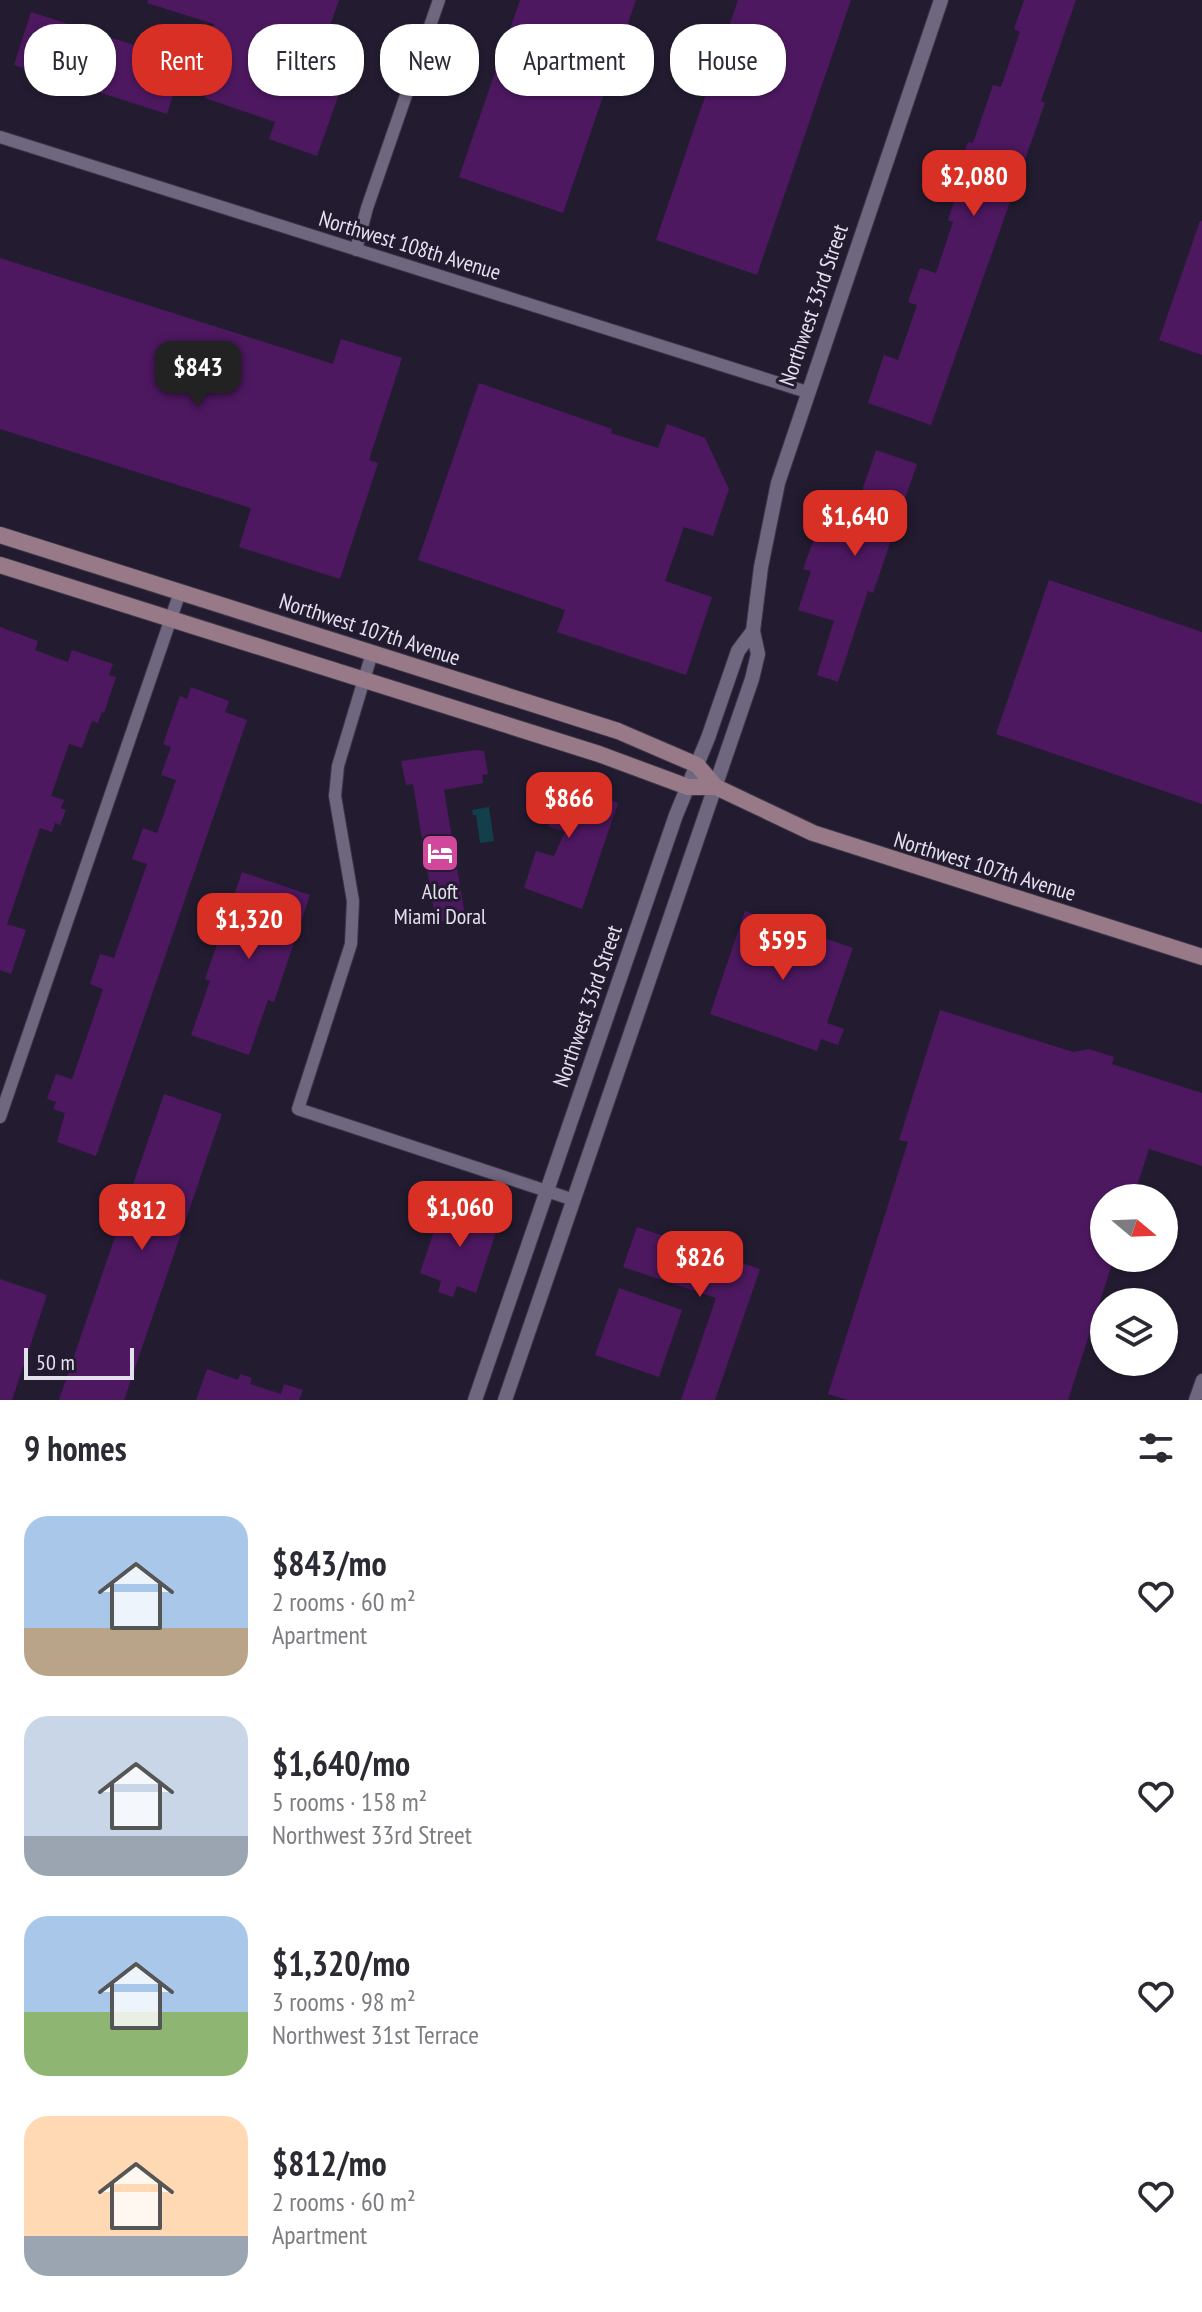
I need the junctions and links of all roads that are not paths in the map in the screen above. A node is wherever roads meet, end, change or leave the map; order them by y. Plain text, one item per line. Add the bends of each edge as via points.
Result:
1 (439, 0) edge
2 (941, 0) edge
3 (0, 137) edge
4 (356, 250) junction
5 (807, 392) junction
6 (0, 535) edge
7 (0, 565) edge
8 (180, 592) junction
9 (171, 619) junction
10 (753, 631) junction
11 (372, 653) junction
12 (364, 680) junction
13 (697, 765) junction
14 (688, 787) junction
15 (716, 787) junction
16 (1202, 957) edge
17 (0, 1117) edge
18 (547, 1191) junction
19 (574, 1200) junction
20 (1202, 1380) edge
21 (475, 1400) edge
22 (505, 1400) edge
23 (1195, 1400) edge

1 - 4 street
2 - 5 street, Northwest 33rd Street
3 - 4 street, Northwest 108th Avenue
4 - 5 street, Northwest 108th Avenue
5 - 10 street, Northwest 33rd Street via 773,502
6 - 8 main road, Northwest 107th Avenue
7 - 9 main road, Northwest 107th Avenue
8 - 9 street
8 - 11 main road, Northwest 107th Avenue
9 - 12 main road, Northwest 107th Avenue
9 - 17 street
10 - 13 street, Northwest 33rd Street via 738,651
10 - 15 street, Northwest 33rd Street via 757,660
11 - 12 street
11 - 13 main road, Northwest 107th Avenue via 618,731
12 - 14 main road, Northwest 107th Avenue
12 - 18 street via 336,784 353,901 351,944 298,1109
13 - 14 street, Northwest 33rd Street
13 - 15 main road, Northwest 107th Avenue
14 - 15 main road, Northwest 107th Avenue
14 - 18 street, Northwest 33rd Street
15 - 16 main road, Northwest 107th Avenue via 826,838
15 - 19 street, Northwest 33rd Street
18 - 19 street
18 - 21 street, Northwest 33rd Street
19 - 22 street, Northwest 33rd Street
20 - 23 street

